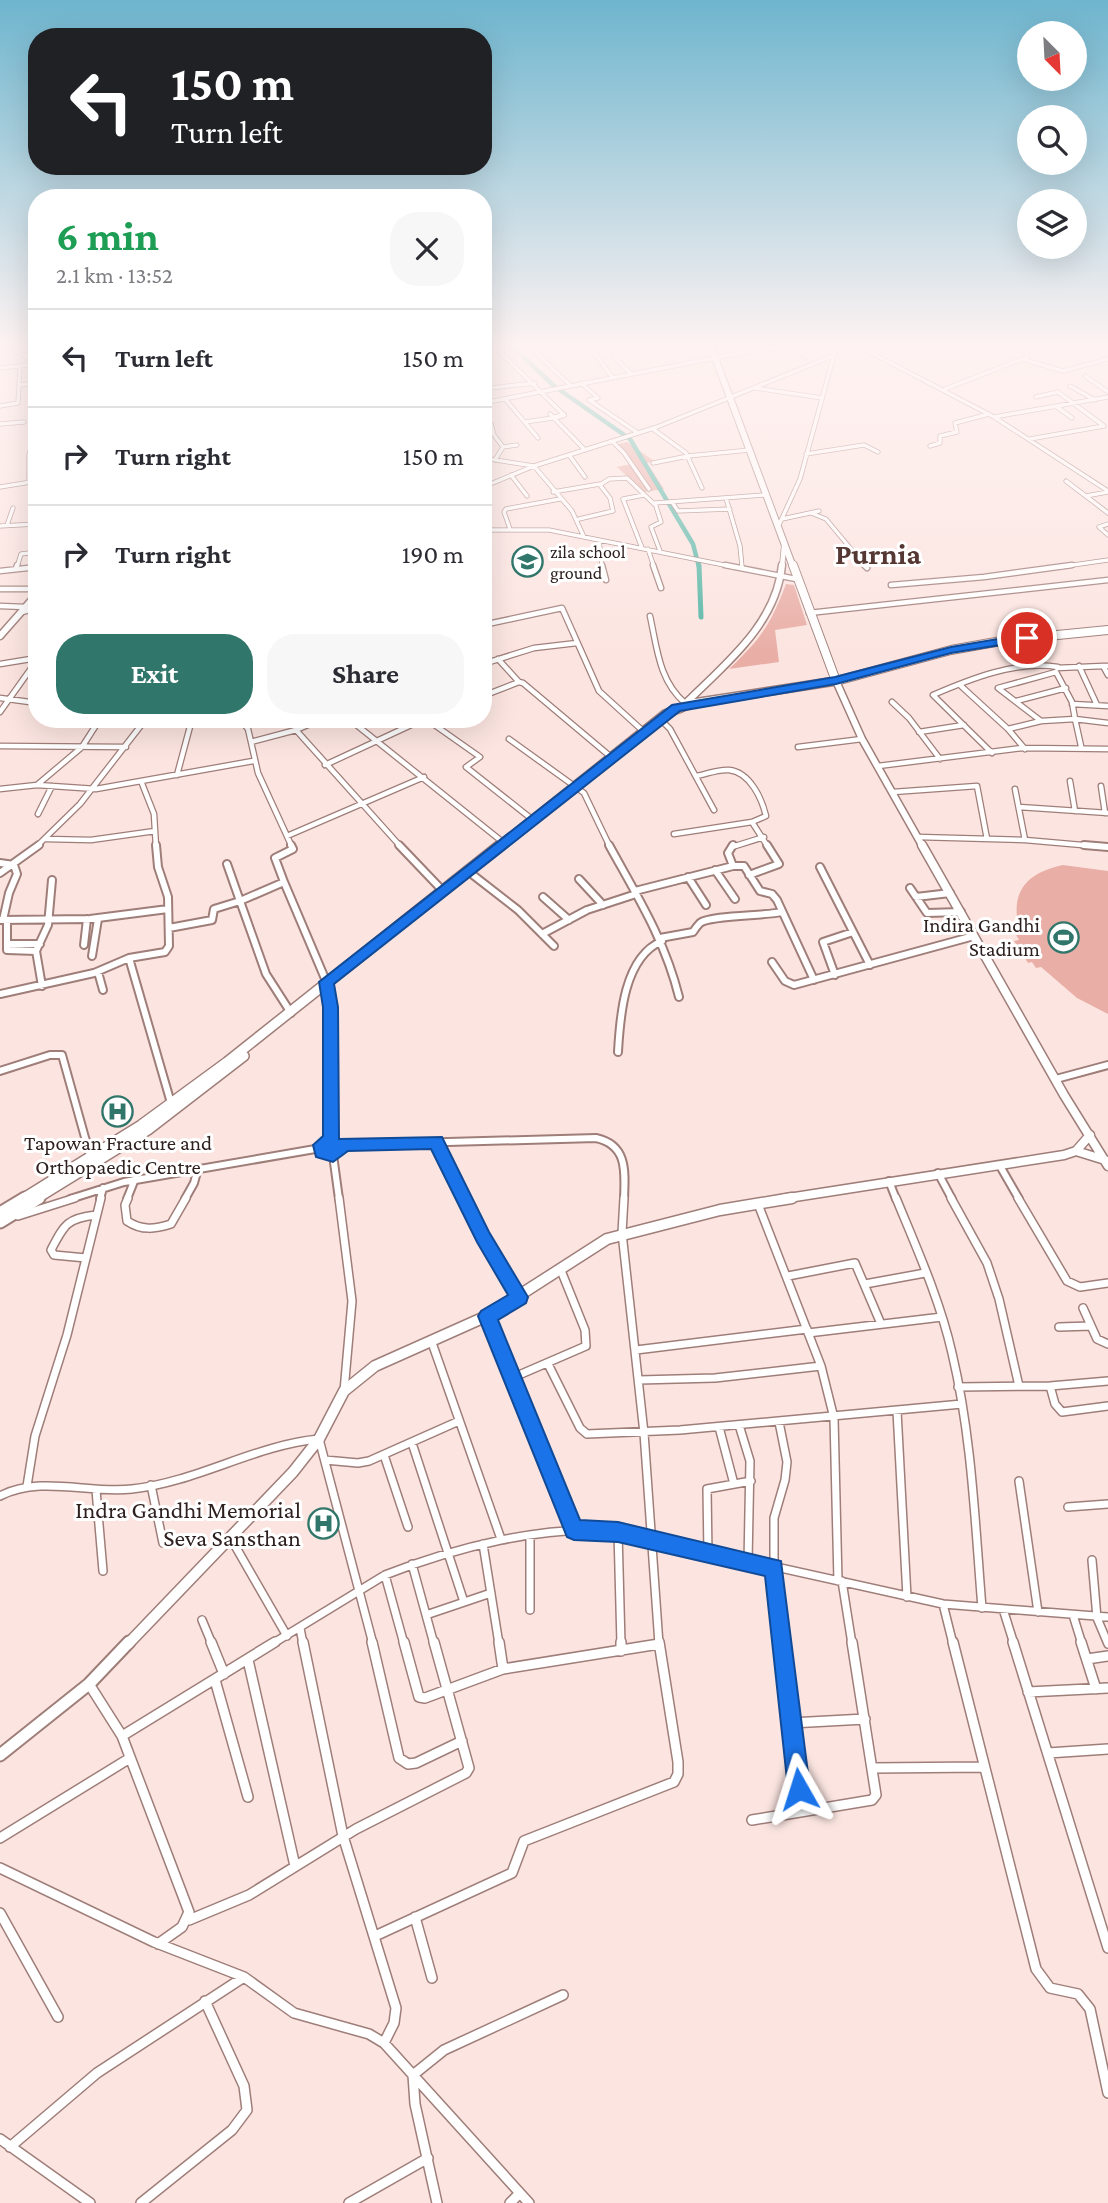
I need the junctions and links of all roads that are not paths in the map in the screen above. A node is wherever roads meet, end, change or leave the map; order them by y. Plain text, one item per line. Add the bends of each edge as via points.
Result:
1 (503, 447) edge
2 (582, 447) edge
3 (596, 447) edge
4 (617, 447) edge
5 (676, 447) edge
6 (749, 447) edge
7 (808, 447) edge
8 (852, 447) edge
9 (868, 447) edge
10 (1042, 447) edge
11 (585, 450) junction
12 (750, 450) junction
13 (878, 452) dead end
14 (806, 454) junction
15 (569, 455) junction
16 (688, 456) junction
17 (492, 460) edge
18 (495, 460) junction
19 (653, 463) dead end
20 (534, 466) junction
21 (512, 475) junction
22 (585, 477) dead end
23 (1066, 481) dead end
24 (28, 482) edge
25 (492, 483) edge
26 (600, 484) junction
27 (1108, 484) edge
28 (1100, 486) junction
29 (0, 487) edge
30 (702, 488) dead end
31 (649, 489) dead end
32 (1108, 491) edge
33 (553, 492) junction
34 (644, 495) junction
35 (765, 495) junction
36 (527, 496) dead end
37 (1086, 496) junction
38 (726, 498) junction
39 (560, 499) junction
40 (669, 502) junction
41 (654, 504) junction
42 (13, 508) dead end
43 (730, 509) junction
44 (819, 511) dead end
45 (811, 513) junction
46 (1108, 513) edge
47 (579, 519) junction
48 (782, 519) junction
49 (28, 524) edge
50 (1108, 524) edge
51 (7, 525) junction
52 (0, 526) edge
53 (778, 527) junction
54 (510, 529) junction
55 (492, 530) edge
56 (1108, 535) edge
57 (584, 537) junction
58 (599, 540) junction
59 (784, 546) junction
60 (645, 548) junction
61 (660, 551) junction
62 (28, 553) edge
63 (1108, 560) edge
64 (742, 567) junction
65 (28, 568) edge
66 (867, 568) dead end
67 (16, 569) junction
68 (0, 571) edge
69 (783, 576) junction
70 (796, 579) junction
71 (606, 580) dead end
72 (1108, 580) edge
73 (891, 585) dead end
74 (662, 588) dead end
75 (0, 589) edge
76 (28, 591) edge
77 (28, 604) edge
78 (0, 606) edge
79 (26, 607) junction
80 (28, 610) edge
81 (20, 612) junction
82 (809, 614) junction
83 (650, 615) dead end
84 (492, 623) edge
85 (1108, 631) edge
86 (0, 636) edge
87 (577, 643) junction
88 (498, 659) junction
89 (28, 660) edge
90 (492, 661) edge
91 (0, 664) edge
92 (1079, 666) junction
93 (1106, 666) edge
94 (1057, 670) junction
95 (28, 672) edge
96 (1108, 675) edge
97 (985, 678) junction
98 (836, 681) junction
99 (519, 682) junction
100 (961, 686) junction
101 (998, 688) junction
102 (1066, 688) junction
103 (492, 692) edge
104 (0, 698) edge
105 (9, 700) junction
106 (1016, 701) junction
107 (28, 702) edge
108 (892, 702) dead end
109 (1072, 704) junction
110 (1097, 705) junction
111 (684, 706) junction
112 (1108, 706) edge
113 (0, 712) edge
114 (1076, 719) junction
115 (1041, 721) junction
116 (663, 722) junction
117 (1108, 723) edge
118 (964, 726) junction
119 (94, 728) edge
120 (140, 728) edge
121 (190, 728) edge
122 (247, 728) edge
123 (301, 728) edge
124 (360, 728) edge
125 (404, 728) edge
126 (438, 728) edge
127 (1008, 729) junction
128 (296, 730) junction
129 (643, 731) junction
130 (919, 732) junction
131 (509, 739) dead end
132 (862, 739) junction
133 (251, 742) junction
134 (378, 742) junction
135 (0, 746) edge
136 (1081, 746) junction
137 (82, 747) junction
138 (126, 747) junction
139 (798, 747) dead end
140 (1024, 749) junction
141 (1108, 749) edge
142 (992, 753) junction
143 (611, 757) junction
144 (940, 759) junction
145 (253, 761) junction
146 (325, 765) junction
147 (878, 766) junction
148 (177, 775) junction
149 (696, 776) junction
150 (424, 777) junction
151 (141, 780) junction
152 (1070, 781) dead end
153 (37, 785) junction
154 (52, 786) junction
155 (1101, 786) dead end
156 (578, 788) junction
157 (0, 789) edge
158 (96, 789) junction
159 (1015, 789) dead end
160 (893, 792) junction
161 (361, 804) junction
162 (1018, 807) junction
163 (714, 810) dead end
164 (1075, 811) junction
165 (1107, 813) edge
166 (38, 814) dead end
167 (533, 820) junction
168 (752, 822) junction
169 (155, 831) junction
170 (674, 834) dead end
171 (287, 836) junction
172 (764, 837) junction
173 (918, 837) junction
174 (46, 839) junction
175 (988, 839) junction
176 (1025, 840) junction
177 (504, 842) junction
178 (1108, 848) edge
179 (0, 863) edge
180 (227, 864) dead end
181 (14, 865) junction
182 (733, 866) junction
183 (820, 867) dead end
184 (715, 870) junction
185 (0, 873) edge
186 (473, 874) junction
187 (750, 875) junction
188 (688, 877) junction
189 (579, 879) dead end
190 (52, 880) dead end
191 (284, 881) junction
192 (910, 888) dead end
193 (443, 891) junction
194 (635, 893) junction
195 (950, 893) junction
196 (543, 897) dead end
197 (916, 898) junction
198 (735, 899) dead end
199 (240, 901) junction
200 (603, 905) junction
201 (706, 905) dead end
202 (168, 909) junction
203 (782, 912) junction
204 (961, 912) junction
205 (87, 919) junction
206 (98, 919) junction
207 (4, 920) edge
208 (569, 920) junction
209 (49, 921) junction
210 (169, 928) junction
211 (853, 932) junction
212 (542, 934) junction
213 (974, 936) junction
214 (661, 939) junction
215 (7, 944) junction
216 (40, 944) junction
217 (84, 945) dead end
218 (554, 946) dead end
219 (36, 951) junction
220 (92, 956) dead end
221 (129, 958) junction
222 (772, 962) dead end
223 (870, 965) junction
224 (98, 972) junction
225 (835, 975) junction
226 (814, 980) junction
227 (328, 985) junction
228 (42, 986) junction
229 (103, 990) dead end
230 (0, 994) edge
231 (679, 996) dead end
232 (290, 1013) junction
233 (618, 1052) dead end
234 (1108, 1065) edge
235 (0, 1071) edge
236 (1056, 1079) junction
237 (171, 1103) junction
238 (1090, 1135) junction
239 (331, 1139) junction
240 (436, 1142) junction
241 (341, 1145) junction
242 (320, 1149) junction
243 (1076, 1151) junction
244 (333, 1155) junction
245 (92, 1160) junction
246 (1107, 1164) edge
247 (1000, 1166) junction
248 (198, 1168) junction
249 (938, 1173) junction
250 (135, 1179) junction
251 (889, 1181) junction
252 (103, 1188) junction
253 (758, 1204) junction
254 (96, 1215) junction
255 (0, 1220) edge
256 (622, 1233) junction
257 (86, 1258) junction
258 (561, 1268) junction
259 (925, 1273) junction
260 (788, 1276) junction
261 (1108, 1283) edge
262 (865, 1284) junction
263 (519, 1297) junction
264 (1083, 1308) dead end
265 (487, 1316) junction
266 (942, 1317) junction
267 (881, 1324) junction
268 (1091, 1326) junction
269 (1059, 1327) dead end
270 (807, 1331) junction
271 (431, 1340) junction
272 (1108, 1344) edge
273 (636, 1350) junction
274 (548, 1364) junction
275 (821, 1366) junction
276 (513, 1378) junction
277 (639, 1380) junction
278 (1107, 1382) edge
279 (1019, 1386) junction
280 (1051, 1386) junction
281 (958, 1387) junction
282 (344, 1391) junction
283 (962, 1404) junction
284 (1108, 1406) edge
285 (897, 1411) junction
286 (834, 1418) junction
287 (459, 1421) junction
288 (779, 1422) junction
289 (739, 1425) junction
290 (719, 1427) junction
291 (644, 1433) junction
292 (319, 1439) junction
293 (412, 1443) junction
294 (384, 1455) junction
295 (324, 1461) junction
296 (751, 1481) junction
297 (1019, 1481) dead end
298 (734, 1484) junction
299 (151, 1485) junction
300 (27, 1486) junction
301 (96, 1490) junction
302 (0, 1496) edge
303 (1108, 1504) edge
304 (1068, 1507) dead end
305 (408, 1527) dead end
306 (574, 1530) junction
307 (618, 1532) junction
308 (530, 1537) junction
309 (230, 1538) junction
310 (501, 1539) junction
311 (650, 1539) junction
312 (163, 1543) dead end
313 (483, 1544) junction
314 (449, 1553) junction
315 (708, 1554) junction
316 (1091, 1560) dead end
317 (748, 1562) junction
318 (412, 1564) junction
319 (774, 1568) junction
320 (103, 1571) dead end
321 (385, 1575) junction
322 (840, 1581) junction
323 (361, 1592) junction
324 (491, 1593) junction
325 (907, 1597) junction
326 (464, 1602) junction
327 (943, 1604) junction
328 (982, 1608) junction
329 (1003, 1609) junction
330 (530, 1610) dead end
331 (1038, 1612) junction
332 (426, 1615) junction
333 (1073, 1615) junction
334 (1097, 1618) junction
335 (1108, 1618) edge
336 (202, 1620) dead end
337 (300, 1628) junction
338 (287, 1636) junction
339 (659, 1644) junction
340 (1108, 1644) edge
341 (621, 1651) junction
342 (1108, 1656) edge
343 (1087, 1658) junction
344 (248, 1660) junction
345 (503, 1669) junction
346 (224, 1674) junction
347 (215, 1680) junction
348 (89, 1684) junction
349 (1108, 1688) edge
350 (446, 1689) junction
351 (1096, 1689) junction
352 (1028, 1692) junction
353 (865, 1719) junction
354 (791, 1723) junction
355 (122, 1736) junction
356 (462, 1741) junction
357 (1108, 1749) edge
358 (1048, 1753) junction
359 (0, 1755) edge
360 (130, 1758) junction
361 (985, 1767) junction
362 (873, 1768) junction
363 (248, 1797) dead end
364 (801, 1811) junction
365 (752, 1820) dead end
366 (343, 1836) junction
367 (0, 1838) edge
368 (295, 1866) junction
369 (0, 1868) edge
370 (0, 1913) edge
371 (415, 1917) junction
372 (189, 1920) junction
373 (375, 1936) junction
374 (158, 1944) junction
375 (1108, 1948) edge
376 (244, 1977) junction
377 (432, 1978) dead end
378 (562, 1995) dead end
379 (205, 2001) junction
380 (58, 2017) dead end
381 (384, 2043) junction
382 (413, 2075) junction
383 (1108, 2093) edge
384 (0, 2139) edge
385 (10, 2147) junction
386 (428, 2158) junction
387 (520, 2193) junction
388 (90, 2203) edge
389 (141, 2203) edge
390 (349, 2203) edge
391 (437, 2203) edge
392 (510, 2203) edge
393 (529, 2203) edge

1 - 18 street
2 - 11 street
3 - 11 street
4 - 31 street
5 - 16 street
6 - 12 highway
7 - 14 street
8 - 14 street
9 - 13 street
10 - 28 street
11 - 15 street
12 - 16 street
12 - 35 highway
14 - 48 street
15 - 20 street
15 - 22 street
16 - 19 street
16 - 30 street
17 - 18 street
18 - 20 street
20 - 21 street
20 - 33 street
21 - 25 street
21 - 36 street
23 - 37 street
24 - 29 street
26 - 33 street
26 - 34 street via 625,477
26 - 47 street via 614,510
27 - 28 street
28 - 32 street
32 - 37 street
33 - 39 street
34 - 41 street
34 - 60 street via 623,499
35 - 38 street
35 - 53 highway
37 - 46 street
38 - 40 street
38 - 43 street
39 - 47 street
39 - 54 street via 506,509
40 - 41 street
40 - 43 street via 678,511
41 - 61 street via 661,522 651,527
42 - 51 street
43 - 64 street
44 - 45 street
45 - 48 street
45 - 66 street via 826,519
47 - 57 street
48 - 53 street
49 - 51 street
50 - 56 street via 1099,527
51 - 52 street
53 - 59 highway
54 - 55 street
54 - 57 street
57 - 58 street
58 - 60 street
58 - 71 street
59 - 69 street
59 - 70 highway
60 - 61 street
60 - 74 street
61 - 64 street
62 - 67 street via 21,554
63 - 73 street
64 - 69 street
65 - 67 street
67 - 68 street
69 - 70 street
69 - 111 street via 757,631
70 - 82 highway
72 - 82 street
75 - 76 street
77 - 79 street
78 - 79 street
79 - 81 street
80 - 81 street
81 - 86 street
82 - 98 highway
83 - 111 street via 664,675
84 - 87 street via 562,608
85 - 98 highway via 951,650
87 - 88 street via 534,648
87 - 129 street via 599,691
88 - 90 street
88 - 99 street
89 - 91 street
92 - 93 street
92 - 94 street
92 - 110 street
93 - 96 street
94 - 97 street via 1046,664 1031,665
94 - 101 street
94 - 102 street
95 - 105 street
97 - 100 street
97 - 101 street
98 - 111 main road
98 - 132 street
99 - 103 street
99 - 143 street
100 - 118 street via 933,695
100 - 127 street
101 - 106 street
102 - 106 street
102 - 109 street
104 - 105 street
105 - 107 street
105 - 113 street
106 - 115 street
108 - 130 street
109 - 110 street
109 - 114 street
110 - 112 street
111 - 116 main road
111 - 129 main road
114 - 115 street
114 - 117 street
114 - 136 street
115 - 127 street
116 - 149 street
116 - 156 main road
118 - 130 street
118 - 142 street
119 - 137 street
120 - 138 street
121 - 148 street
122 - 133 street
123 - 128 street
124 - 134 street
125 - 134 street
126 - 167 street via 480,757 466,767
127 - 140 street
128 - 133 street
128 - 146 street
129 - 143 main road
130 - 144 street
131 - 156 street
132 - 139 street
132 - 147 street
133 - 145 street
134 - 146 street
134 - 150 street
135 - 137 street
136 - 140 street
136 - 141 street
137 - 138 street
137 - 153 street
138 - 158 street
140 - 142 street
142 - 144 street
143 - 156 main road
144 - 147 street
145 - 148 street
145 - 171 street
146 - 161 street
147 - 160 street
148 - 151 street
149 - 163 street
149 - 168 street via 730,770 740,774 766,812 765,818
150 - 161 street
150 - 177 street
151 - 158 street
151 - 169 street via 154,814
152 - 164 street
153 - 154 street
153 - 157 street
154 - 158 street
154 - 166 street
155 - 165 street
156 - 167 main road
156 - 186 main road
156 - 194 street
158 - 174 street
159 - 162 street
160 - 173 street
160 - 175 street via 977,786
161 - 171 street
161 - 193 street
162 - 164 street
162 - 176 street
164 - 165 street
167 - 177 main road
168 - 170 street
168 - 172 street
169 - 174 street via 91,840
169 - 202 street
171 - 191 street via 293,849 275,858
172 - 182 street via 733,845 728,853
172 - 187 street via 779,864
173 - 175 street
173 - 195 street
174 - 181 street
175 - 176 street
176 - 178 street
177 - 193 main road
179 - 181 street
180 - 199 street
181 - 185 street
181 - 207 street via 17,874
182 - 184 street
182 - 187 street via 744,866
183 - 211 street
184 - 188 street
184 - 198 street
186 - 212 street
186 - 227 main road
187 - 203 street via 760,891 775,896
188 - 194 street
188 - 201 street
189 - 200 street
190 - 209 street
191 - 199 street
191 - 227 street
192 - 197 street
193 - 227 main road
194 - 200 street
194 - 214 street
195 - 197 street
195 - 204 street
196 - 208 street
197 - 204 street via 927,913
199 - 210 street via 214,909 212,920 205,923
199 - 232 street via 267,979
200 - 208 street
202 - 206 street
202 - 210 street
203 - 214 street via 709,919 693,932
203 - 226 street
204 - 213 street
205 - 206 street
205 - 209 street
205 - 217 street
206 - 220 street
207 - 209 street
207 - 215 street
208 - 212 street
209 - 216 street
210 - 221 street via 165,952
211 - 223 street
211 - 225 street via 822,942
212 - 218 street
213 - 223 street
213 - 236 street
214 - 231 street
214 - 233 street via 640,956 621,1008
215 - 216 street
215 - 219 street via 8,952
216 - 219 street
219 - 228 street
221 - 224 street
221 - 237 street
222 - 226 street via 789,984
223 - 225 street
224 - 228 street
224 - 229 street
225 - 226 street
227 - 232 main road
227 - 239 street
228 - 230 street
232 - 237 main road
232 - 245 main road via 233,1066 173,1112
234 - 236 street
235 - 245 street via 62,1055
236 - 238 street
237 - 245 main road
238 - 243 street
238 - 246 street
239 - 241 street
239 - 242 street
240 - 241 street
240 - 256 street via 610,1141 618,1149 625,1172
240 - 263 street
241 - 244 street
242 - 244 street
242 - 248 street
243 - 246 street
243 - 247 street
244 - 282 street via 352,1301
245 - 255 main road
247 - 249 street
247 - 261 street via 1067,1281 1080,1287
248 - 250 street
248 - 250 street via 176,1220 155,1229 127,1221 125,1205
249 - 251 street
249 - 279 street via 987,1263
250 - 252 street
251 - 253 street
251 - 259 street
252 - 254 street
252 - 255 street
253 - 256 street
253 - 260 street
254 - 257 street
254 - 257 street via 71,1218 51,1250 54,1255
256 - 258 street
256 - 273 street
257 - 300 street via 35,1436
258 - 263 street
258 - 274 street via 588,1343
259 - 262 street
259 - 266 street
260 - 262 street via 851,1262
260 - 270 street
262 - 267 street
263 - 265 street
264 - 268 street
265 - 271 street
265 - 276 street
266 - 267 street
266 - 281 street
267 - 270 street
268 - 269 street
268 - 272 street via 1097,1339
270 - 273 street
270 - 275 street
271 - 282 street via 375,1366
271 - 287 street
273 - 277 street
274 - 276 street
274 - 291 street via 583,1433
275 - 277 street via 715,1378
275 - 286 street
276 - 306 street
277 - 291 street
278 - 280 street
279 - 280 street
279 - 281 street
280 - 284 street via 1062,1412
281 - 283 street
282 - 292 street
283 - 285 street
283 - 328 street
285 - 286 street
285 - 325 street
286 - 288 street
286 - 322 street
287 - 293 street
287 - 310 street
288 - 289 street
288 - 319 street via 787,1462 774,1518
289 - 290 street
289 - 296 street
290 - 291 street
290 - 298 street
291 - 311 street
292 - 295 street
292 - 299 street via 297,1441
292 - 309 street
293 - 294 street
293 - 314 street
294 - 295 street via 358,1463
294 - 305 street
295 - 323 street
296 - 298 street
296 - 317 street
297 - 331 street
298 - 315 street via 713,1486 705,1494
299 - 301 street
299 - 312 street
300 - 301 street
300 - 302 street
301 - 320 street
303 - 304 street
306 - 307 street
306 - 308 street
307 - 311 street
307 - 341 street
308 - 310 street
308 - 330 street
309 - 338 street
309 - 348 street
310 - 313 street
311 - 315 street
311 - 339 street
313 - 314 street
313 - 324 street
314 - 318 street
314 - 326 street
315 - 317 street
316 - 334 street
317 - 319 street
318 - 321 street
318 - 332 street
319 - 322 street
319 - 354 street
321 - 323 street
321 - 350 street via 417,1694 425,1698
322 - 325 street
322 - 353 street
323 - 337 street
323 - 356 street via 399,1758 403,1763 416,1763
324 - 326 street
324 - 345 street
325 - 327 street
326 - 332 street
327 - 328 street
327 - 361 street
328 - 329 street
329 - 331 street
329 - 352 street
331 - 333 street
332 - 350 street
333 - 334 street
333 - 343 street
334 - 335 street
334 - 340 street
336 - 346 street
337 - 338 street
337 - 366 street
338 - 344 street
339 - 341 street
339 - 371 street via 678,1762 674,1782 524,1841 512,1873
341 - 345 street
342 - 343 street
343 - 351 street
344 - 346 street
344 - 368 street
345 - 350 street
346 - 347 street
347 - 355 street
347 - 363 street
348 - 355 street
348 - 359 street
349 - 351 street
350 - 356 street
351 - 352 street
352 - 358 street
353 - 354 street
353 - 362 street
354 - 364 street
355 - 360 street
356 - 366 street via 469,1764 466,1773
357 - 358 street
358 - 375 street
360 - 367 street
360 - 372 street
361 - 362 street
361 - 383 street via 1036,1969 1047,1988 1084,1997
362 - 364 street via 877,1789 872,1800
364 - 365 street
366 - 368 street
366 - 373 street
368 - 372 street via 213,1913
369 - 374 street
370 - 380 street
371 - 373 street
371 - 377 street
372 - 374 street
373 - 381 street via 396,2008
374 - 376 street
376 - 379 street
376 - 381 street via 294,2013 369,2034
378 - 382 street via 444,2050
379 - 385 street via 97,2073
379 - 389 street via 250,2099 249,2108 232,2130
381 - 382 street
382 - 386 street
382 - 387 street
384 - 385 street
385 - 388 street
386 - 390 street
386 - 391 street
387 - 392 street
387 - 393 street

